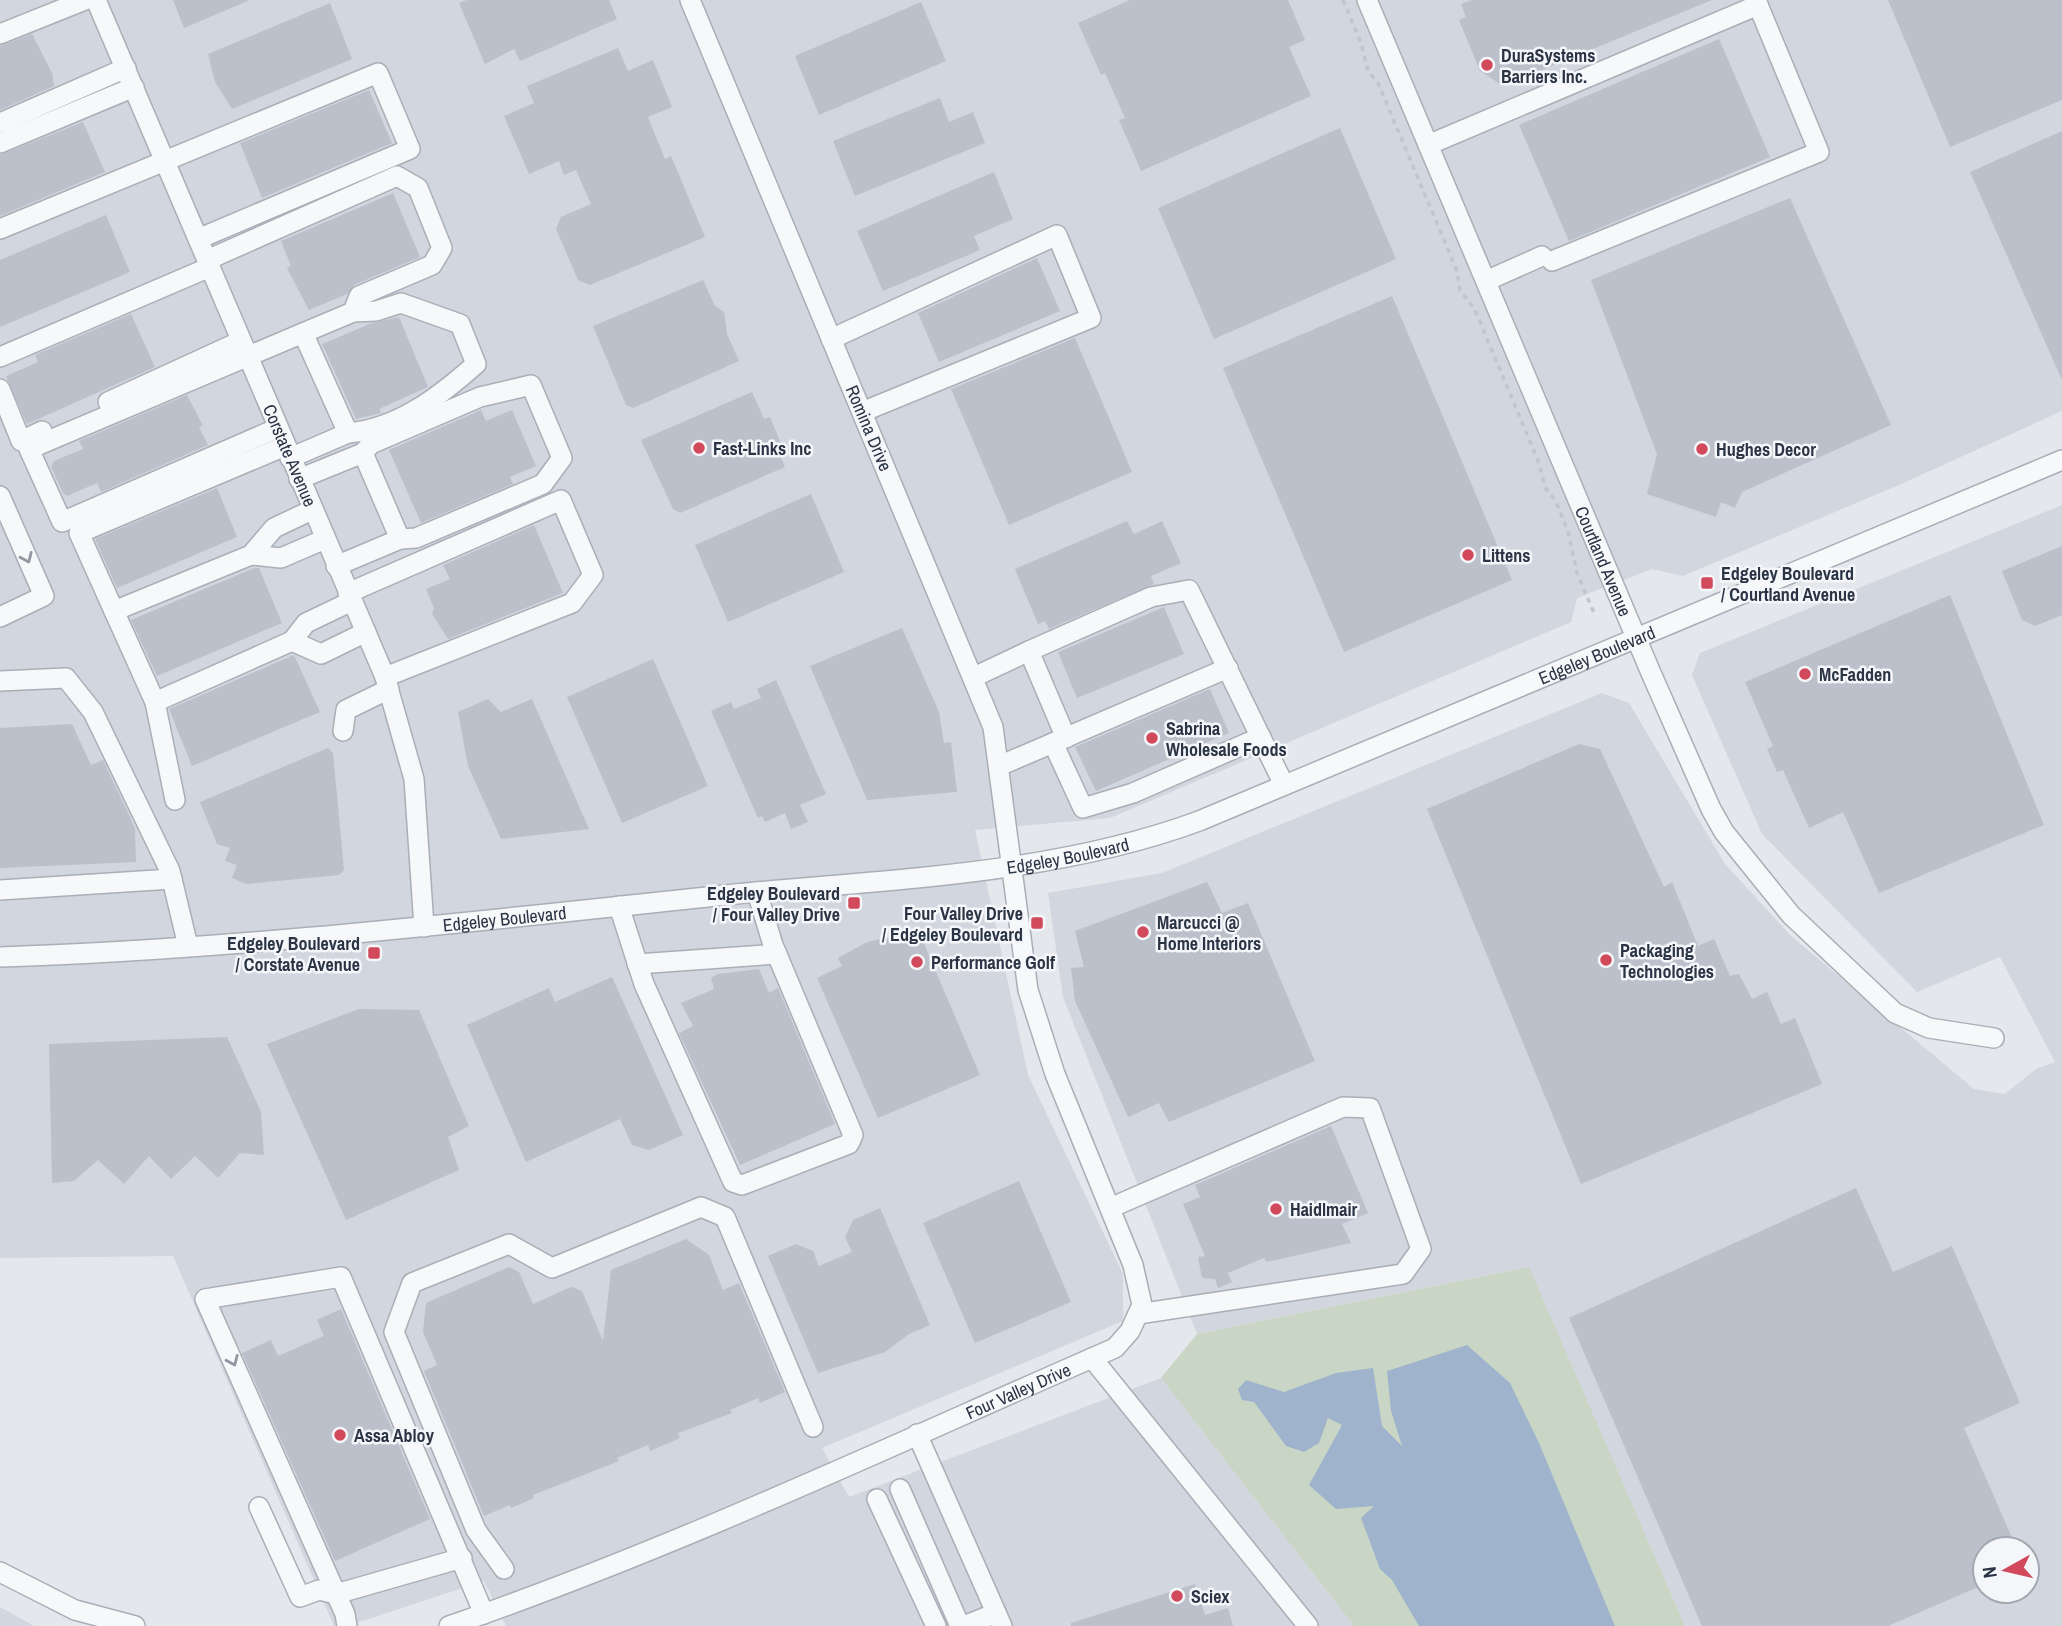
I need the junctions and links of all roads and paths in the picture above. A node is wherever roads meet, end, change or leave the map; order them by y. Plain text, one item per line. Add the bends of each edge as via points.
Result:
1 (85, 0) edge
2 (96, 0) edge
3 (690, 0) edge
4 (1343, 0) edge
5 (1368, 0) edge
6 (1757, 3) edge
7 (0, 34) edge
8 (126, 68) junction
9 (134, 87) junction
10 (0, 123) edge
11 (0, 143) edge
12 (1428, 145) junction
13 (164, 161) junction
14 (0, 229) edge
15 (198, 239) junction
16 (208, 263) junction
17 (1486, 281) junction
18 (352, 312) junction
19 (303, 333) junction
20 (831, 339) junction
21 (244, 349) junction
22 (0, 357) edge
23 (0, 389) edge
24 (862, 412) junction
25 (348, 433) junction
26 (284, 444) junction
27 (363, 453) junction
28 (2062, 460) edge
29 (299, 479) junction
30 (0, 496) edge
31 (312, 510) junction
32 (325, 538) junction
33 (400, 539) junction
34 (251, 555) junction
35 (337, 566) junction
36 (350, 597) junction
37 (114, 611) junction
38 (1594, 613) dead end
39 (0, 617) edge
40 (366, 632) junction
41 (1636, 638) junction
42 (292, 641) junction
43 (1028, 651) junction
44 (1228, 668) junction
45 (974, 677) junction
46 (0, 681) edge
47 (387, 683) junction
48 (155, 702) junction
49 (344, 731) dead end
50 (1261, 737) junction
51 (1060, 741) junction
52 (999, 766) junction
53 (1284, 785) junction
54 (175, 800) dead end
55 (1013, 866) junction
56 (172, 879) junction
57 (0, 890) edge
58 (757, 892) junction
59 (619, 906) junction
60 (424, 926) junction
61 (188, 946) junction
62 (777, 954) junction
63 (0, 957) edge
64 (637, 964) junction
65 (1994, 1038) dead end
66 (1110, 1208) junction
67 (1138, 1314) junction
68 (1092, 1358) junction
69 (813, 1427) dead end
70 (917, 1434) junction
71 (900, 1489) dead end
72 (877, 1499) dead end
73 (259, 1507) dead end
74 (462, 1558) junction
75 (504, 1569) dead end
76 (0, 1572) edge
77 (336, 1594) junction
78 (484, 1614) junction
79 (999, 1620) edge
80 (135, 1626) edge
81 (347, 1626) edge
82 (449, 1626) edge
83 (936, 1626) edge
84 (962, 1626) edge
85 (1308, 1626) edge

1 - 7 street
2 - 8 street, Corstate Avenue
3 - 20 street, Romina Drive
4 - 38 path via 1368,71 1378,83 1454,263 1460,289 1475,310 1545,487 1568,531 1577,573
5 - 12 street, Courtland Avenue
6 - 12 street
6 - 17 street via 1819,152
8 - 9 street, Corstate Avenue
8 - 10 street
9 - 11 street
9 - 13 street, Corstate Avenue
12 - 17 street, Courtland Avenue
13 - 14 street
13 - 15 street, Corstate Avenue
13 - 15 street via 378,73 410,149
15 - 16 street, Corstate Avenue
16 - 18 street via 397,176 418,188 442,248 432,265 359,296
16 - 21 street, Corstate Avenue
16 - 22 street
17 - 41 street, Courtland Avenue
18 - 19 street
18 - 25 street via 401,303 460,324 476,364 433,402 363,432
19 - 21 street
19 - 25 street
20 - 24 street, Romina Drive
20 - 24 street via 1057,235 1091,318
21 - 23 street via 21,441
21 - 26 street, Corstate Avenue
21 - 26 street via 29,449 62,522
24 - 45 street, Romina Drive
25 - 26 street
26 - 29 street, Corstate Avenue
26 - 37 street via 79,533
27 - 29 street
27 - 33 street
27 - 33 street via 370,444 480,397 531,385 562,457 543,484 416,538
28 - 41 street, Edgeley Boulevard
29 - 31 street, Corstate Avenue
30 -> 39 street via 44,596
31 - 32 street, Corstate Avenue
31 - 34 street via 274,528
32 - 34 street via 281,558
32 - 35 street, Corstate Avenue
33 - 35 street
34 - 37 street
35 - 36 street, Corstate Avenue
36 - 40 street, Corstate Avenue
36 - 42 street via 306,624
36 - 47 street via 561,500 593,575 572,603
37 - 48 street
40 - 42 street via 321,654
40 - 47 street, Corstate Avenue
41 - 53 street, Edgeley Boulevard
41 - 65 street, Courtland Avenue via 1711,809 1791,915 1895,1013 1929,1028
42 - 48 street
43 - 44 street via 1152,597 1189,590
43 - 45 street
43 - 51 street
44 - 50 street
44 - 51 street
45 - 52 street, Romina Drive via 993,727
46 - 56 street via 66,678 93,712
47 - 49 street via 346,710
47 - 60 street, Corstate Avenue via 414,779
48 - 54 street
50 - 51 street via 1133,793 1083,808
50 - 53 street
51 - 52 street
52 - 55 street, Romina Drive
53 - 55 street, Edgeley Boulevard via 1142,841
55 - 58 street, Edgeley Boulevard
55 - 66 street via 1028,990 1055,1074
56 - 57 street
56 - 61 street
58 - 59 street, Edgeley Boulevard
58 - 62 street
59 - 60 street, Edgeley Boulevard
59 - 64 street
60 - 61 street, Edgeley Boulevard
61 - 63 street, Edgeley Boulevard
62 - 64 street
62 - 64 street via 853,1135 849,1144 743,1185 733,1182
66 - 67 street via 1133,1265 1142,1306
66 - 67 street via 1343,1107 1370,1108 1421,1249 1403,1274
67 - 68 street, Four Valley Drive via 1115,1348
68 - 70 street, Four Valley Drive
68 - 85 street
69 - 75 street via 725,1217 701,1207 552,1268 509,1244 412,1283 394,1332 476,1530
70 - 78 street, Four Valley Drive via 747,1511
70 - 79 street
71 - 84 street
72 - 83 street
73 - 77 street via 300,1597 319,1590
74 - 77 street
74 -> 77 street via 341,1277 205,1298
74 - 78 street
76 - 80 street via 75,1610
77 - 81 street
78 - 82 street, Four Valley Drive
79 - 84 street

